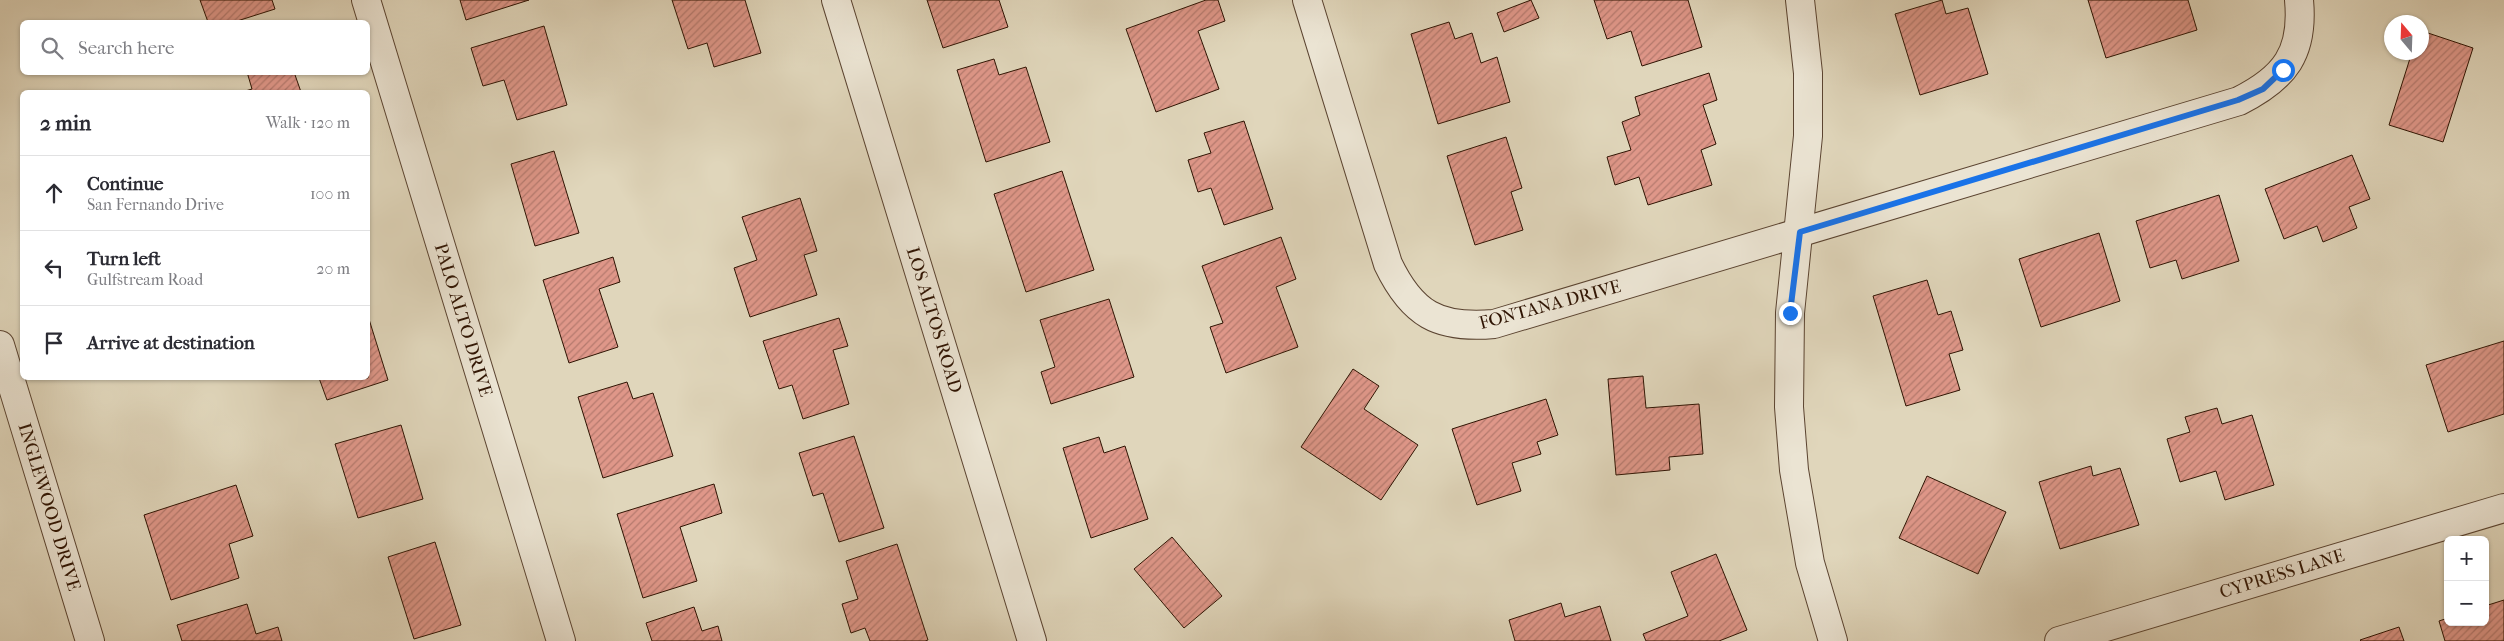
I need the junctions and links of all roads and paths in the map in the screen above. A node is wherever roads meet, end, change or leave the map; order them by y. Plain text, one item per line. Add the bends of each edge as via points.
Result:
1 (366, 0) edge
2 (836, 0) edge
3 (1307, 0) edge
4 (1800, 0) edge
5 (2299, 0) edge
6 (1800, 232) junction
7 (0, 345) edge
8 (2504, 508) edge
9 (90, 641) edge
10 (561, 641) edge
11 (1032, 641) edge
12 (1833, 641) edge
13 (2059, 641) edge

1 - 10 street, PALO ALTO DRIVE
2 - 11 street, LOS ALTOS ROAD
3 - 6 street, FONTANA DRIVE via 1388,264 1399,288 1417,308 1441,321 1467,327 1494,324
4 - 6 street via 1808,73 1808,136
5 - 6 street, FONTANA DRIVE via 2301,21 2296,47 2283,70 2263,89 2247,97
6 - 12 street via 1790,313 1789,407 1793,461 1810,563
7 - 9 street, INGLEWOOD DRIVE
8 - 13 street, CYPRESS LANE

